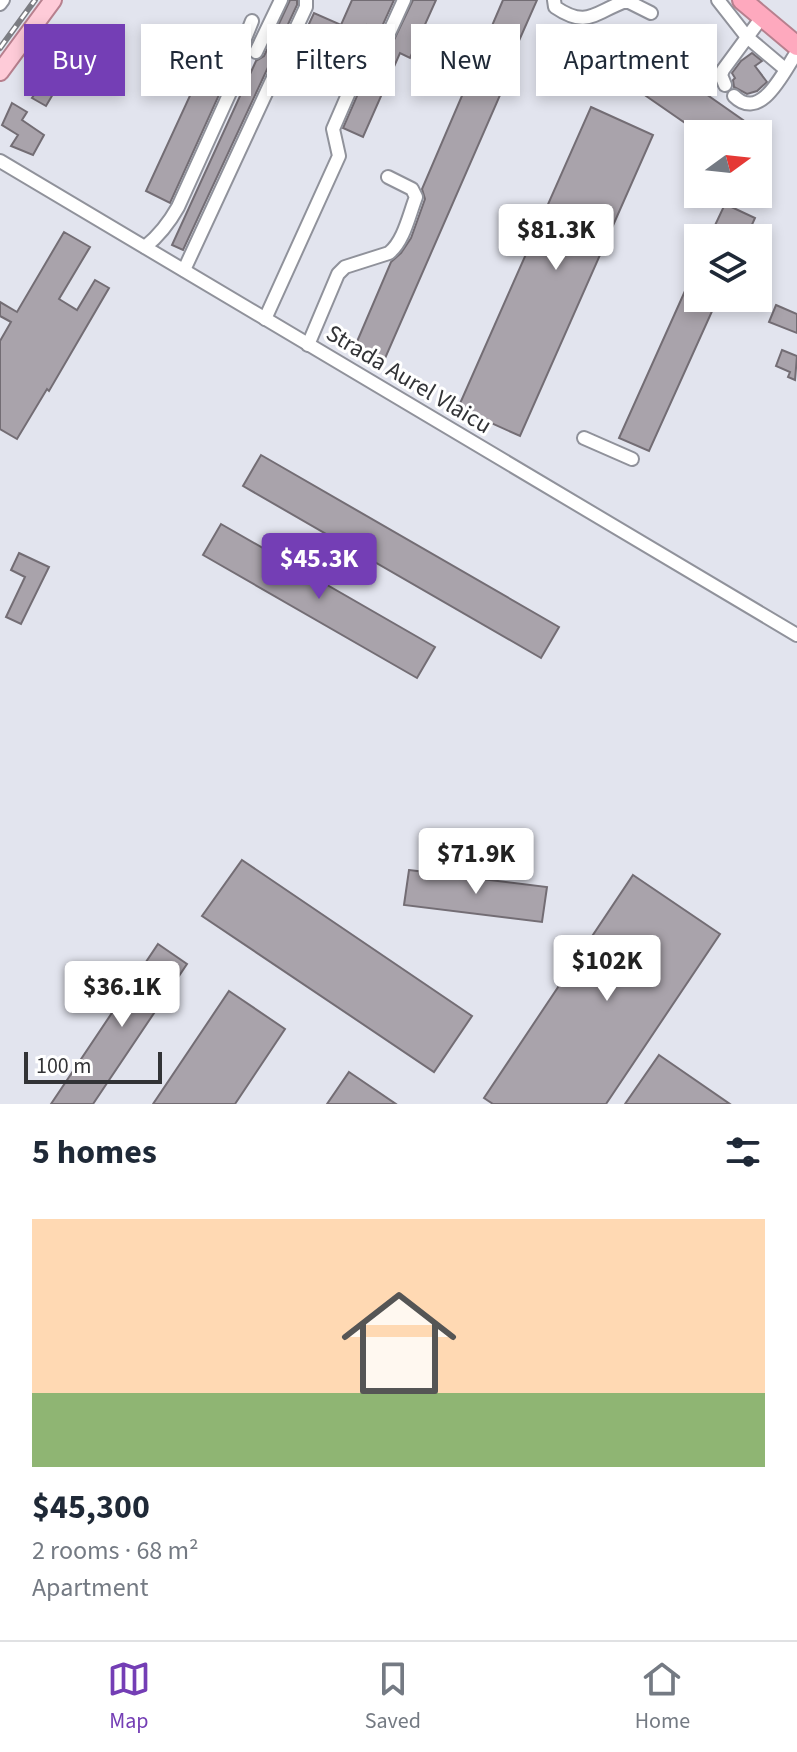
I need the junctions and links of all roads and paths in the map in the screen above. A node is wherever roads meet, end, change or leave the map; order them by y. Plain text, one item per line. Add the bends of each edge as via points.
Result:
1 (53, 0) edge
2 (281, 0) edge
3 (306, 0) edge
4 (404, 0) edge
5 (554, 0) edge
6 (718, 0) edge
7 (749, 4) edge
8 (651, 13) dead end
9 (252, 21) dead end
10 (797, 33) edge
11 (747, 37) junction
12 (797, 49) edge
13 (256, 52) dead end
14 (785, 69) junction
15 (0, 72) edge
16 (725, 85) dead end
17 (734, 96) dead end
18 (0, 161) edge
19 (388, 177) dead end
20 (145, 247) junction
21 (184, 270) junction
22 (265, 319) junction
23 (308, 345) junction
24 (584, 438) dead end
25 (632, 459) dead end
26 (797, 635) edge

1 - 15 main road
2 - 13 street
3 - 21 street
4 - 22 street via 385,39 369,46 333,129 339,156
5 - 8 street via 558,10 584,19 623,2
6 - 11 street
7 - 10 highway
7 - 11 street
7 - 12 highway
9 - 20 street via 236,61 237,77 178,207
11 - 14 street
11 - 16 street via 723,70
12 - 14 street
14 - 17 street via 769,94 755,104 741,104
18 - 20 street, Strada Aurel Vlaicu
19 - 23 street via 412,189 416,197 400,239 389,253 338,274
20 - 21 street, Strada Aurel Vlaicu
21 - 22 street, Strada Aurel Vlaicu
22 - 23 street, Strada Aurel Vlaicu
23 - 26 street, Strada Aurel Vlaicu
24 - 25 street

